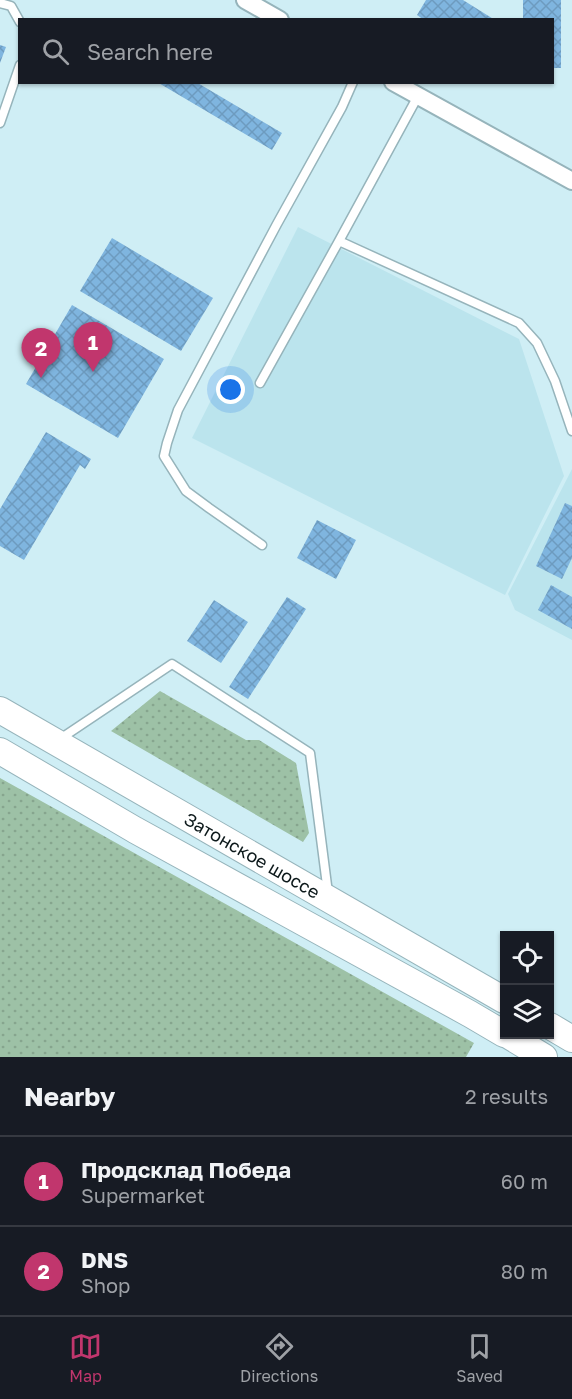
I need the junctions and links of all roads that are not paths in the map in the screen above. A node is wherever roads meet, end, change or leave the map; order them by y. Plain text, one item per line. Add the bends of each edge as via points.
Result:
1 (245, 0) edge
2 (0, 3) edge
3 (9, 3) edge
4 (276, 18) edge
5 (18, 19) edge
6 (18, 71) edge
7 (352, 84) edge
8 (397, 84) edge
9 (418, 96) junction
10 (0, 123) edge
11 (572, 181) edge
12 (339, 241) junction
13 (260, 383) dead end
14 (572, 431) edge
15 (262, 545) dead end
16 (0, 710) edge
17 (56, 742) junction
18 (0, 751) edge
19 (329, 899) junction
20 (500, 998) edge
21 (554, 1029) edge
22 (500, 1031) edge
23 (513, 1039) edge
24 (572, 1040) edge
25 (544, 1057) edge

1 - 4 street
2 - 3 lane
3 - 5 lane
6 - 10 lane
7 - 15 lane via 178,410 165,449 164,456 186,491
8 - 9 street
9 - 11 street
9 - 12 lane
12 - 13 lane
12 - 14 lane via 519,323 546,362
16 - 17 main road, Затонское шоссе
17 - 19 main road, Затонское шоссе
17 - 19 lane via 172,664 310,753
18 - 22 main road, Затонское шоссе
19 - 20 main road, Затонское шоссе
21 - 24 main road
23 - 25 main road, Затонское шоссе

